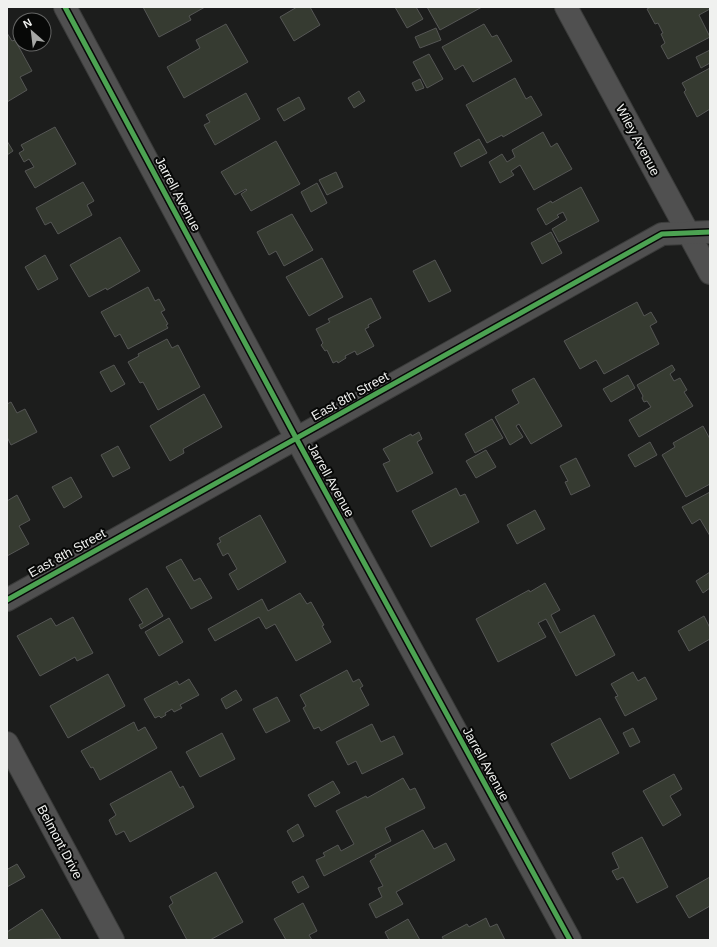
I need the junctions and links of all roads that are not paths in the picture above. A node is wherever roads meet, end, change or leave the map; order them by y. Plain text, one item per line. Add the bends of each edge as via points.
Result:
1 (65, 7) edge
2 (566, 7) edge
3 (710, 232) edge
4 (688, 233) junction
5 (710, 273) edge
6 (296, 438) junction
7 (7, 600) edge
8 (7, 744) edge
9 (113, 940) edge
10 (570, 940) edge

1 - 6 street, Jarrell Avenue
2 - 4 street, Wiley Avenue
3 - 4 street, East 8th Street
4 - 5 street, Wiley Avenue
4 - 6 street, East 8th Street via 662,234
6 - 7 street, East 8th Street
6 - 10 street, Jarrell Avenue
8 - 9 street, Belmont Drive

